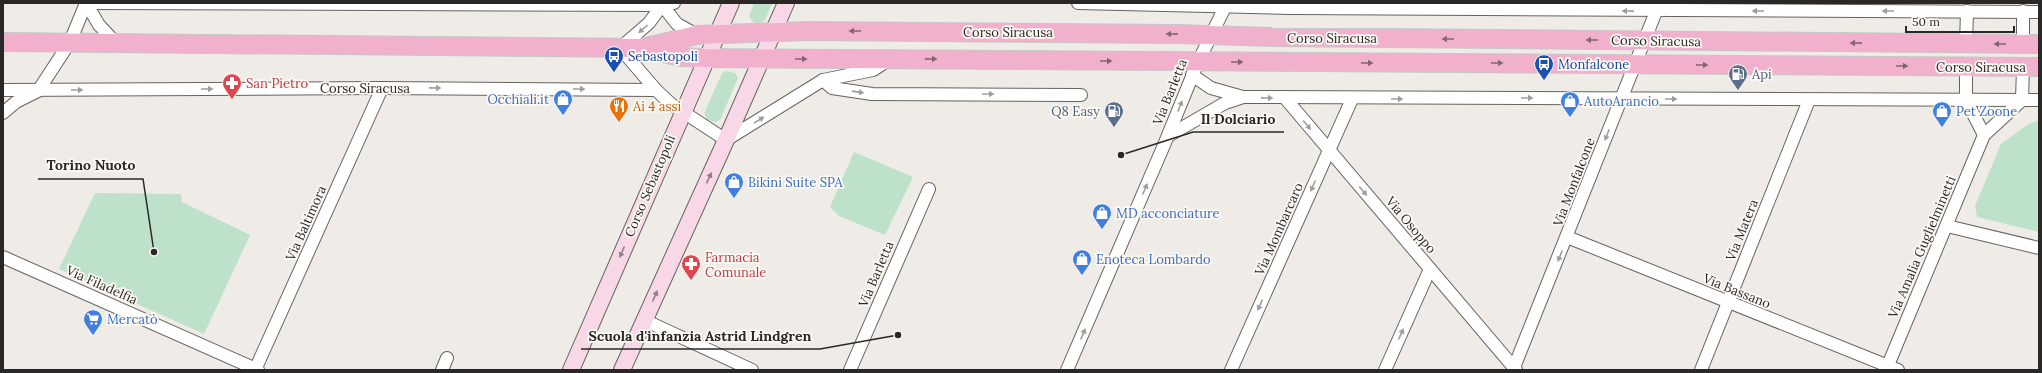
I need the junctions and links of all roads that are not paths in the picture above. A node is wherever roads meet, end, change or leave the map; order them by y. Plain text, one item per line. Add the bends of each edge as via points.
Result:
1 (86, 3) edge
2 (92, 3) edge
3 (426, 3) edge
4 (731, 3) edge
5 (786, 3) edge
6 (1078, 3) edge
7 (668, 4) edge
8 (1226, 5) edge
9 (1279, 5) edge
10 (1658, 7) edge
11 (1967, 11) junction
12 (2023, 12) junction
13 (2039, 12) edge
14 (773, 32) junction
15 (716, 34) junction
16 (1210, 35) junction
17 (697, 36) junction
18 (1645, 40) junction
19 (3, 42) edge
20 (70, 42) junction
21 (116, 43) junction
22 (1966, 44) junction
23 (2031, 44) edge
24 (620, 48) junction
25 (642, 48) junction
26 (706, 58) junction
27 (762, 59) junction
28 (892, 59) junction
29 (1635, 64) junction
30 (1966, 67) junction
31 (2031, 67) edge
32 (1195, 68) junction
33 (823, 80) junction
34 (382, 88) junction
35 (3, 90) edge
36 (656, 90) junction
37 (38, 91) junction
38 (1081, 95) dead end
39 (1243, 97) junction
40 (1285, 98) junction
41 (1621, 98) junction
42 (1352, 99) junction
43 (1809, 100) junction
44 (1966, 100) junction
45 (2022, 100) junction
46 (2039, 100) edge
47 (3, 112) edge
48 (682, 113) junction
49 (1984, 135) junction
50 (1168, 136) junction
51 (726, 140) junction
52 (1329, 151) junction
53 (929, 189) dead end
54 (1946, 226) junction
55 (1567, 237) junction
56 (2039, 248) edge
57 (3, 257) edge
58 (1430, 269) junction
59 (1729, 302) junction
60 (644, 320) junction
61 (447, 358) dead end
62 (1514, 369) edge
63 (1890, 369) edge
64 (256, 370) edge
65 (442, 370) edge
66 (571, 370) edge
67 (622, 370) edge
68 (752, 370) edge
69 (850, 370) edge
70 (1067, 370) edge
71 (1231, 370) edge
72 (1385, 370) edge
73 (1701, 370) edge

1 - 20 street
1 - 21 street via 99,25
2 - 3 street
3 - 7 street
4 - 15 main road, Corso Sebastopoli
5 - 14 main road
6 - 8 street
7 - 17 street via 677,24
7 -> 24 street
8 - 9 street
8 - 16 street, Via Barletta
10 -> 9 street
11 -> 10 street
10 - 18 street, Via Monfalcone
11 - 12 street
11 - 22 street, Corso Siracusa
12 - 13 street
12 - 23 street, Corso Siracusa
14 - 15 main road, Corso Siracusa
16 -> 14 main road, Corso Siracusa
14 - 27 main road
15 - 17 main road, Corso Siracusa
15 - 26 main road, Corso Sebastopoli
18 -> 16 main road, Corso Siracusa
16 - 32 street, Via Barletta
17 - 25 main road, Corso Siracusa
22 -> 18 main road, Corso Siracusa
18 - 29 street, Via Monfalcone
19 - 20 main road, Corso Siracusa
20 - 21 main road, Corso Siracusa
20 - 37 street
21 - 24 main road, Corso Siracusa
23 -> 22 main road, Corso Siracusa
24 - 25 main road, Corso Siracusa
24 - 36 street
25 - 26 main road, Corso Siracusa via 681,57
26 - 27 main road, Corso Siracusa
26 - 48 main road, Corso Sebastopoli
27 -> 28 main road, Corso Siracusa
27 - 51 main road
28 -> 32 main road, Corso Siracusa
28 - 33 street via 873,70
29 -> 30 main road, Corso Siracusa
32 -> 29 main road, Corso Siracusa
29 - 41 street, Via Monfalcone
30 - 31 main road, Corso Siracusa
30 - 44 street
31 - 45 street
32 - 39 street via 1211,88
50 -> 32 street, Via Barletta
33 -> 38 street via 832,88 872,94
51 -> 33 street
34 -> 36 street, Corso Siracusa
37 -> 34 street, Corso Siracusa
34 - 64 street, Via Baltimora
35 - 37 street, Corso Siracusa
36 - 48 street
37 - 47 street
39 -> 40 street
39 - 50 street via 1225,104
40 - 42 street
40 -> 52 street, Via Osoppo
42 -> 41 street
41 -> 43 street
41 -> 55 street, Via Monfalcone
42 - 52 street, Via Mombarcaro
43 - 44 street
43 - 59 street, Via Matera
44 - 45 street
44 - 49 street
45 - 46 street
45 - 49 street, Via Amalia Guglielminetti
48 - 51 street
48 -> 66 main road, Corso Sebastopoli
49 - 54 street, Via Amalia Guglielminetti
70 -> 50 street, Via Barletta
60 -> 51 main road
52 -> 58 street, Via Osoppo
52 -> 71 street, Via Mombarcaro
53 - 69 street, Via Barletta
54 - 56 street
54 - 63 street, Via Amalia Guglielminetti
55 - 59 street, Via Bassano
55 -> 62 street, Via Monfalcone
57 - 64 street, Via Filadelfia
58 - 62 street, Via Osoppo
72 -> 58 street
59 - 63 street, Via Bassano
59 - 73 street, Via Matera
60 - 67 main road
60 - 68 street
61 - 65 street

